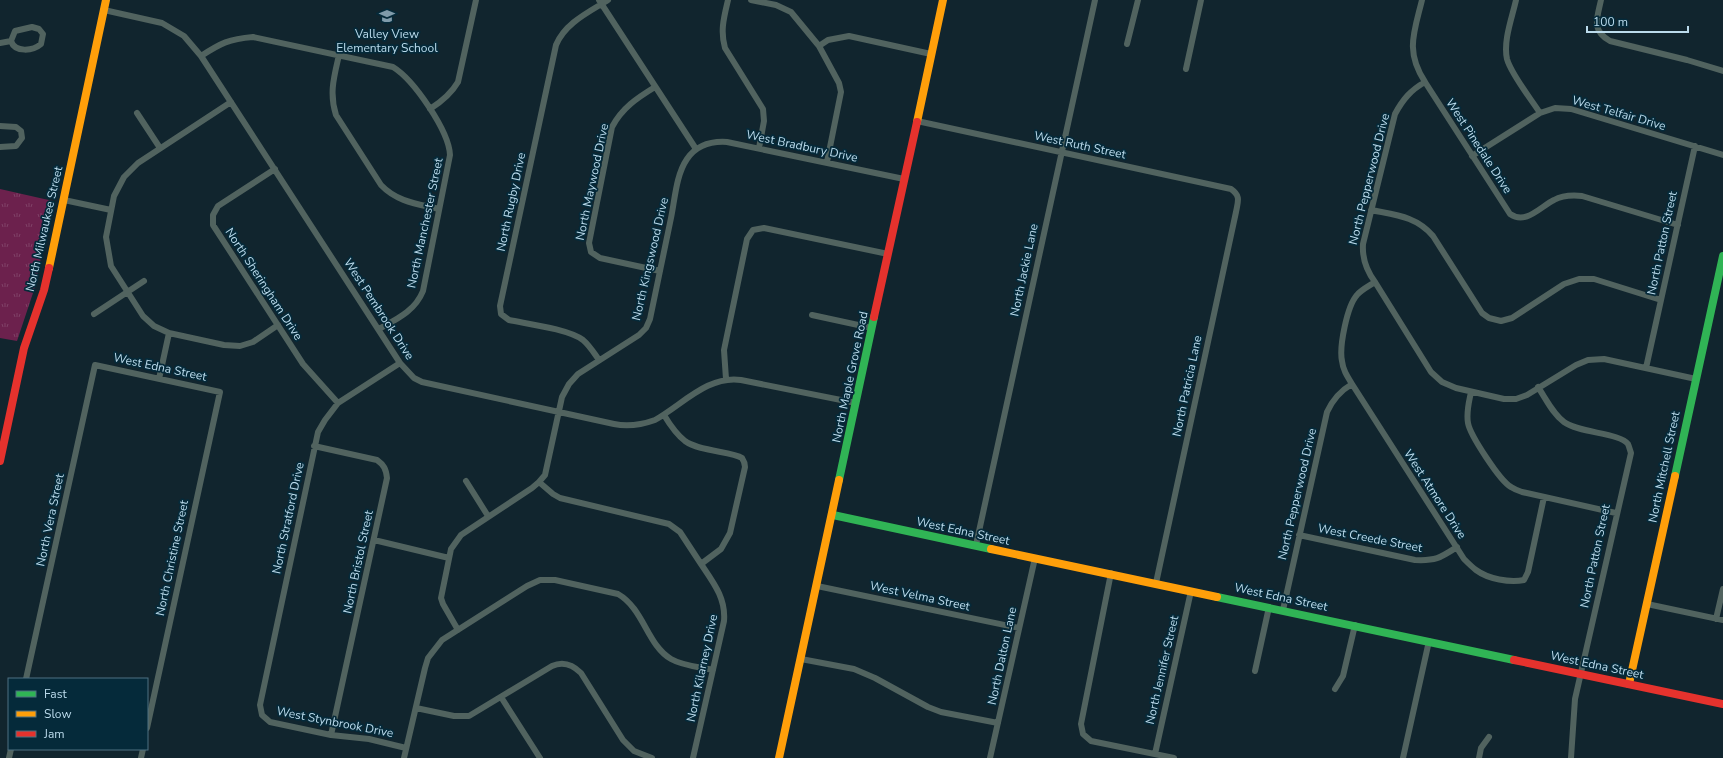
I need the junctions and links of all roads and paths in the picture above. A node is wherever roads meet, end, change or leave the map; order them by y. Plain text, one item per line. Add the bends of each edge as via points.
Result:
1 (106, 0) edge
2 (476, 0) edge
3 (608, 0) edge
4 (728, 0) edge
5 (751, 0) edge
6 (943, 0) edge
7 (1095, 0) edge
8 (1138, 0) edge
9 (1201, 0) edge
10 (1422, 0) edge
11 (1516, 0) edge
12 (1601, 0) edge
13 (600, 2) edge
14 (104, 10) junction
15 (11, 40) junction
16 (0, 44) edge
17 (1127, 44) dead end
18 (818, 46) junction
19 (931, 54) junction
20 (338, 55) junction
21 (201, 56) junction
22 (1186, 69) dead end
23 (1723, 71) edge
24 (1426, 82) junction
25 (655, 86) junction
26 (231, 102) junction
27 (430, 109) junction
28 (137, 113) dead end
29 (1540, 113) junction
30 (917, 121) junction
31 (0, 126) edge
32 (0, 146) edge
33 (1695, 146) junction
34 (160, 148) junction
35 (759, 148) junction
36 (696, 149) junction
37 (1061, 152) junction
38 (1723, 155) edge
39 (1472, 156) junction
40 (827, 162) junction
41 (274, 170) junction
42 (904, 179) junction
43 (1237, 194) joint
44 (64, 200) junction
45 (439, 208) junction
46 (111, 210) junction
47 (1371, 210) junction
48 (1678, 225) junction
49 (888, 254) junction
50 (1723, 256) edge
51 (660, 271) junction
52 (144, 281) dead end
53 (1375, 282) junction
54 (128, 292) junction
55 (1661, 300) junction
56 (94, 314) dead end
57 (812, 315) dead end
58 (278, 325) junction
59 (872, 328) junction
60 (379, 329) junction
61 (169, 333) junction
62 (599, 360) junction
63 (400, 363) junction
64 (95, 365) joint
65 (1646, 368) junction
66 (159, 379) junction
67 (726, 379) junction
68 (1696, 380) junction
69 (1352, 384) junction
70 (1538, 387) junction
71 (220, 392) joint
72 (1471, 392) junction
73 (338, 403) junction
74 (856, 403) junction
75 (558, 412) junction
76 (664, 415) junction
77 (314, 446) junction
78 (0, 461) edge
79 (466, 481) dead end
80 (540, 482) junction
81 (1544, 497) junction
82 (1616, 513) junction
83 (488, 516) junction
84 (833, 516) junction
85 (1299, 535) junction
86 (374, 540) junction
87 (976, 545) junction
88 (1457, 548) junction
89 (449, 558) junction
90 (1034, 558) junction
91 (700, 564) junction
92 (1111, 574) junction
93 (1156, 583) junction
94 (817, 586) junction
95 (1723, 589) edge
96 (1191, 591) junction
97 (1647, 604) junction
98 (1269, 607) junction
99 (1283, 610) junction
100 (1720, 619) edge
101 (1355, 625) junction
102 (1019, 628) junction
103 (458, 630) junction
104 (1429, 641) junction
105 (801, 659) junction
106 (713, 670) junction
107 (1255, 671) dead end
108 (1581, 674) junction
109 (26, 678) edge
110 (1629, 684) junction
111 (1335, 689) dead end
112 (501, 697) junction
113 (1723, 704) edge
114 (416, 708) junction
115 (262, 715) joint
116 (148, 723) edge
117 (998, 723) junction
118 (332, 735) junction
119 (1490, 737) dead end
120 (406, 748) junction
121 (1155, 754) junction
122 (404, 758) edge
123 (540, 758) edge
124 (652, 758) edge
125 (693, 758) edge
126 (779, 758) edge
127 (990, 758) edge
128 (1174, 758) edge
129 (1403, 758) edge
130 (1479, 758) edge
131 (1571, 758) edge

1 - 14 street, North Milwaukee Street
2 - 27 street via 458,82 440,103
3 - 13 street, North Rugby Drive
4 - 35 street via 722,39 763,109 764,121
5 - 18 street via 776,5 791,12
6 - 19 street, North Maple Grove Road
7 - 37 street, North Jackie Lane
8 - 17 street
9 - 22 street
10 - 24 street via 1412,43 1417,69
11 - 29 street via 1507,42 1508,59 1511,68
12 - 23 street via 1596,22 1602,36 1610,41
13 - 25 street
13 - 62 street, North Rugby Drive via 571,24 560,35 556,45 500,306 501,314 508,320 569,333 583,340
14 - 21 street, West Pembrook Drive via 162,23 184,36
14 - 44 street, North Milwaukee Street
15 - 15 street via 14,47 20,50 38,46 43,37 41,31 32,27 15,31
15 - 16 street
18 - 19 street via 828,40 849,36
18 - 40 street via 839,83 841,92
19 - 30 street, North Maple Grove Road
20 - 21 street, North Manchester Street via 253,37 222,42
20 - 27 street, North Manchester Street via 393,67 403,74
20 - 45 street via 332,103 336,115 381,185 405,201
21 - 26 street, West Pembrook Drive
24 - 39 street, West Pinedale Drive
24 - 47 street, North Pepperwood Drive via 1413,89 1395,114
25 - 36 street
25 - 51 street, North Maywood Drive via 626,107 612,127 589,243 591,252 600,258
26 - 34 street
26 - 41 street, West Pembrook Drive
27 - 45 street, North Manchester Street via 450,147
28 - 34 street
29 - 33 street, West Telfair Drive via 1555,108 1571,109
29 - 39 street, West Telfair Drive
30 - 37 street, West Ruth Street
30 - 42 street, North Maple Grove Road
31 - 32 street via 16,127 21,131 22,138 16,146
33 - 38 street, West Telfair Drive
33 - 48 street, North Patton Street
34 - 46 street via 138,163 124,177 114,196
35 - 36 street, West Bradbury Drive via 720,142
35 - 40 street, West Bradbury Drive
36 - 51 street, North Kingswood Drive via 686,160 682,172
37 - 43 street, West Ruth Street via 1231,189
37 - 87 street, North Jackie Lane
39 - 48 street, West Pinedale Drive via 1510,214 1518,218 1530,216 1555,199 1568,195 1582,196
40 - 42 street, West Bradbury Drive
41 - 58 street, North Sheringham Drive via 218,206 213,215 213,225
41 - 60 street, West Pembrook Drive
42 - 49 street, North Maple Grove Road
43 - 93 street, North Patricia Lane via 1236,212
44 - 46 street
44 - 78 street, North Milwaukee Street via 44,290 24,348
45 - 60 street, North Manchester Street via 419,301 411,310
46 - 54 street via 106,237 111,266
47 - 53 street, North Pepperwood Drive via 1362,251 1366,270
47 - 55 street via 1408,218 1426,227 1482,312 1490,318 1501,321 1512,318 1564,284 1579,278
48 - 55 street, North Patton Street
49 - 59 street, North Maple Grove Road
49 - 67 street via 764,228 753,230 747,239 724,350
50 - 68 street, North Mitchell Street
51 - 62 street, North Kingswood Drive via 646,328
52 - 54 street
53 - 69 street via 1357,294 1349,310 1341,360 1344,372
53 - 72 street, North Pepperwood Drive via 1432,372 1442,382
54 - 56 street
54 - 61 street via 143,316 154,326
55 - 65 street, North Patton Street
57 - 59 street
58 - 61 street via 253,342 240,346
58 - 73 street, North Sheringham Drive via 303,364
59 - 74 street, North Maple Grove Road
60 - 63 street, West Pembrook Drive
61 - 66 street
62 - 75 street, North Kingswood Drive via 578,374 569,384
63 - 73 street, North Stratford Drive
63 - 75 street, West Pembrook Drive via 414,378 422,382
64 - 66 street, West Edna Street
64 - 109 street, North Vera Street
65 - 68 street, North Pepperwood Drive
65 - 70 street, North Pepperwood Drive via 1604,359 1588,360
66 - 71 street, West Edna Street
67 - 74 street, West Pembrook Drive
67 - 76 street, West Pembrook Drive via 707,386
68 - 97 street, North Mitchell Street
69 - 85 street, North Pepperwood Drive via 1340,391 1331,402
69 - 88 street, West Atmore Drive
70 - 72 street, North Pepperwood Drive via 1516,399
70 - 82 street, North Patton Street via 1554,412 1564,422 1579,429 1621,438 1628,444 1630,453
71 - 116 street, North Christine Street
72 - 81 street via 1467,412 1471,434 1501,478 1510,487
73 - 77 street, North Stratford Drive via 318,432
74 - 84 street, North Maple Grove Road
75 - 76 street, West Pembrook Drive via 627,426 645,423
75 - 80 street, North Kingswood Drive via 547,466
76 - 91 street via 686,442 703,449 739,457 745,464 730,533 721,549
77 - 86 street, North Bristol Street via 377,460 383,465 387,478
77 - 115 street, North Stratford Drive via 260,705
79 - 83 street
80 - 83 street
80 - 91 street, North Kilarney Drive via 560,498 669,524 680,532
81 - 82 street
81 - 88 street, West Atmore Drive via 1528,572 1524,580 1515,582 1488,576 1476,570
82 - 108 street, North Patton Street
83 - 89 street via 461,535 451,549
84 - 87 street, West Edna Street
84 - 94 street, North Maple Grove Road
85 - 88 street, West Creede Street via 1415,560 1432,561
85 - 99 street, North Pepperwood Drive
86 - 89 street
86 - 118 street, North Bristol Street
87 - 90 street, West Edna Street
89 - 103 street via 441,598
90 - 92 street, West Edna Street
90 - 102 street, North Dalton Lane
91 - 106 street, North Kilarney Drive via 719,592 725,611
92 - 93 street, West Edna Street
92 - 121 street via 1081,724 1083,734 1091,741
93 - 96 street, West Edna Street
94 - 102 street, West Velma Street
94 - 105 street, North Maple Grove Road
95 - 100 street
96 - 98 street, West Edna Street
96 - 121 street, North Jennifer Street
97 - 100 street
97 - 110 street, North Mitchell Street
98 - 99 street, West Edna Street
98 - 107 street
99 - 101 street, West Edna Street
101 - 104 street, West Edna Street
101 - 111 street via 1344,676
102 - 117 street, North Dalton Lane
103 - 106 street via 533,582 555,580 611,592 624,598 635,608 667,656 681,663
103 - 114 street via 442,640 428,658
104 - 108 street, West Edna Street
104 - 129 street
105 - 117 street via 854,669 941,712
105 - 126 street, North Maple Grove Road
106 - 125 street, North Kilarney Drive
108 - 110 street, West Edna Street
108 - 131 street, North Patton Street via 1575,699
110 - 113 street, West Edna Street
112 - 114 street via 475,714 462,717
112 - 123 street
112 - 124 street via 558,663 570,664 581,673 624,740 634,751
114 - 120 street
115 - 118 street, West Stynbrook Drive via 270,722
117 - 127 street, North Dalton Lane
118 - 120 street, West Stynbrook Drive via 368,739
119 - 130 street via 1481,748
120 - 122 street
121 - 128 street

